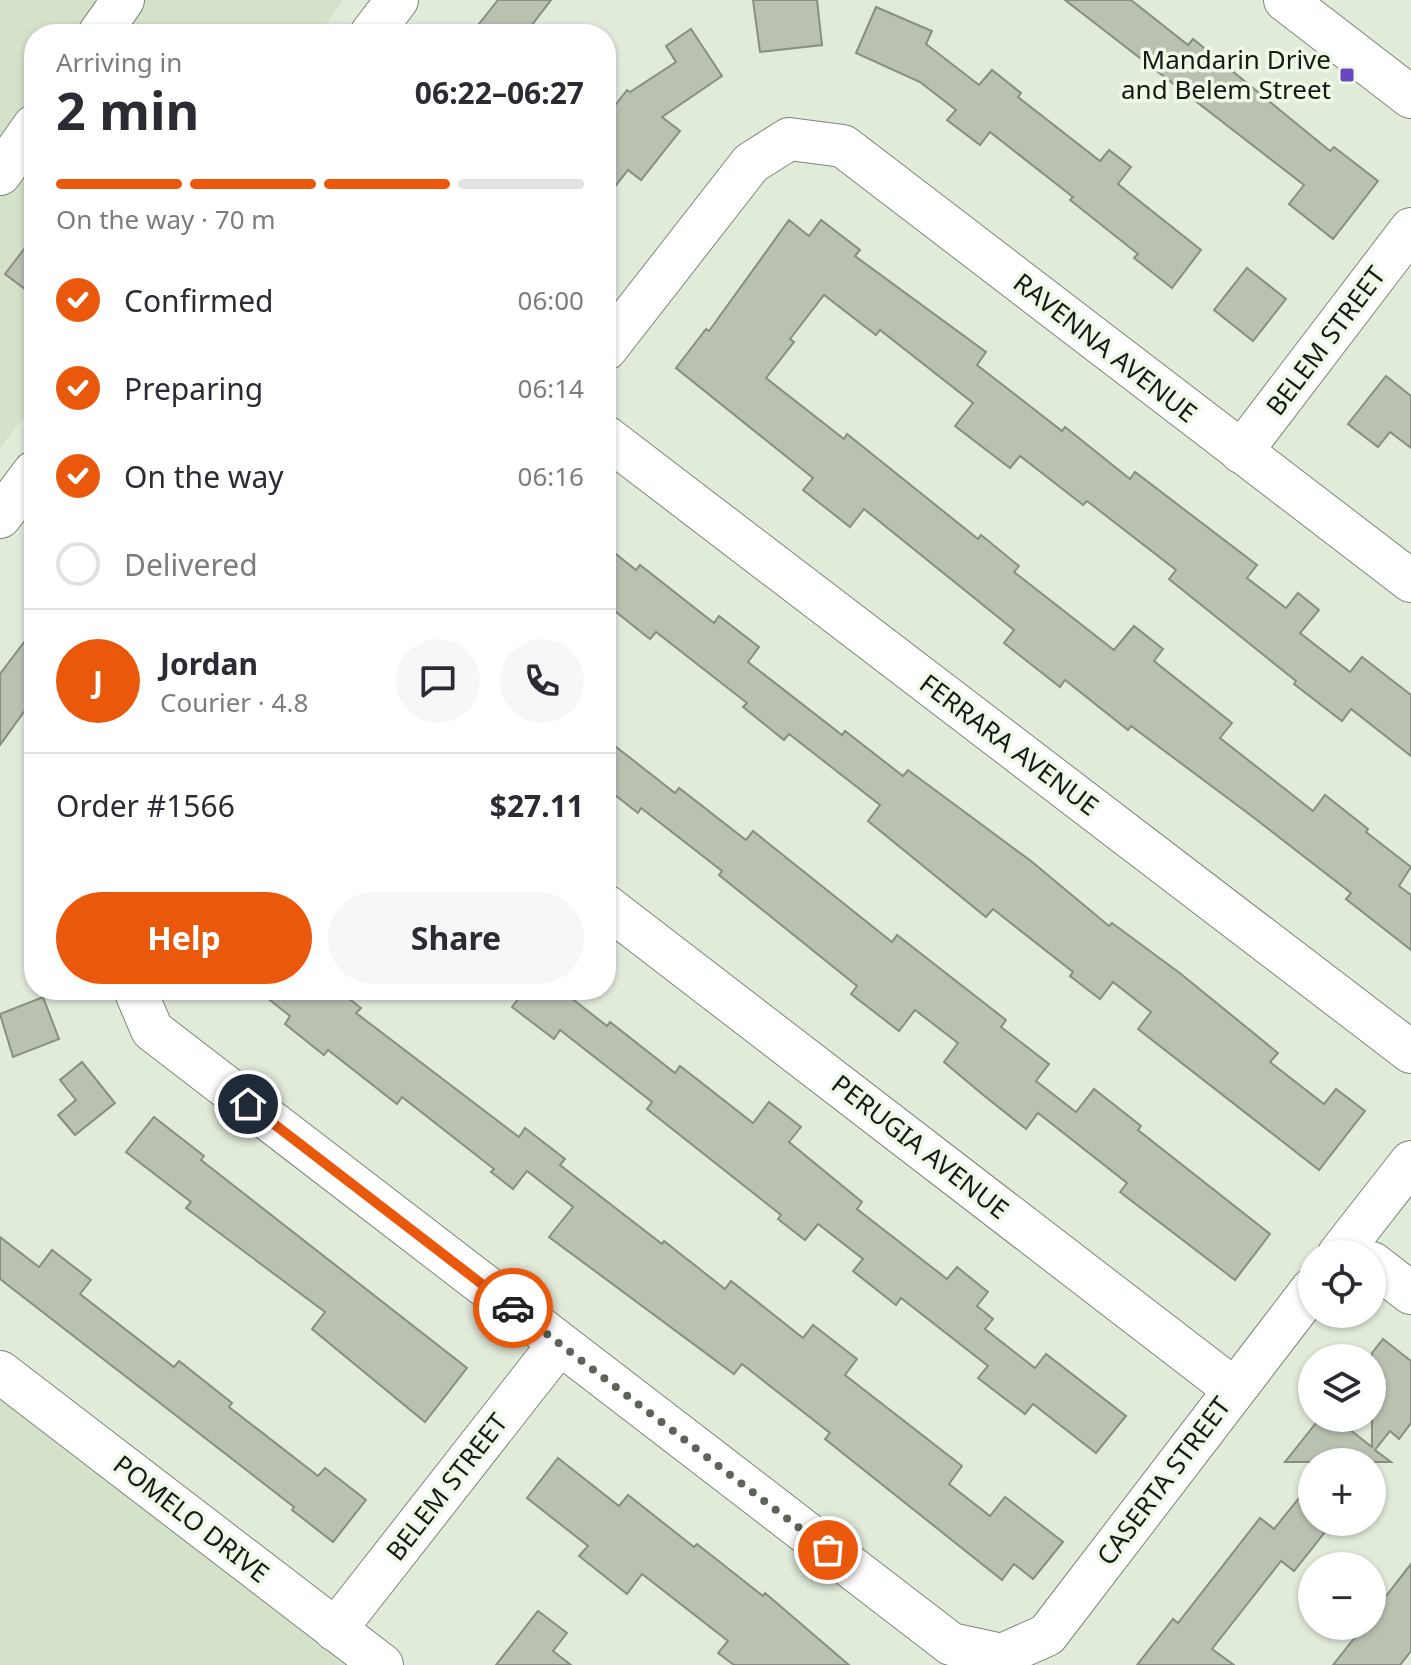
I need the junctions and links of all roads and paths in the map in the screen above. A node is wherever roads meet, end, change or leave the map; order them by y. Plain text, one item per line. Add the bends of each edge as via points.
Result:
1 (123, 0) edge
2 (397, 0) edge
3 (1285, 0) edge
4 (106, 24) edge
5 (379, 24) edge
6 (1411, 97) edge
7 (24, 140) edge
8 (0, 174) edge
9 (1411, 229) edge
10 (616, 336) edge
11 (616, 445) edge
12 (1241, 452) junction
13 (24, 485) edge
14 (0, 517) edge
15 (1411, 581) edge
16 (616, 914) edge
17 (139, 1000) edge
18 (1411, 1052) edge
19 (1411, 1162) edge
20 (1363, 1240) edge
21 (1386, 1276) edge
22 (1411, 1293) edge
23 (1298, 1307) edge
24 (559, 1344) junction
25 (0, 1372) edge
26 (1234, 1389) junction
27 (335, 1630) junction
28 (382, 1665) edge

1 - 4 street
2 - 5 street
3 - 6 street
7 - 8 street
9 - 12 street, BELEM STREET
10 - 12 street, RAVENNA AVENUE via 751,163 789,139 843,146
11 - 18 street, FERRARA AVENUE
12 - 15 street, RAVENNA AVENUE
13 - 14 street
16 - 26 street, PERUGIA AVENUE
17 - 24 street via 152,1030
19 - 20 street
21 - 22 street
23 - 26 street, CASERTA STREET
24 - 26 street, CASERTA STREET via 951,1644 1002,1655 1047,1635
24 - 27 street, BELEM STREET
25 - 27 street, POMELO DRIVE
27 - 28 street, POMELO DRIVE

